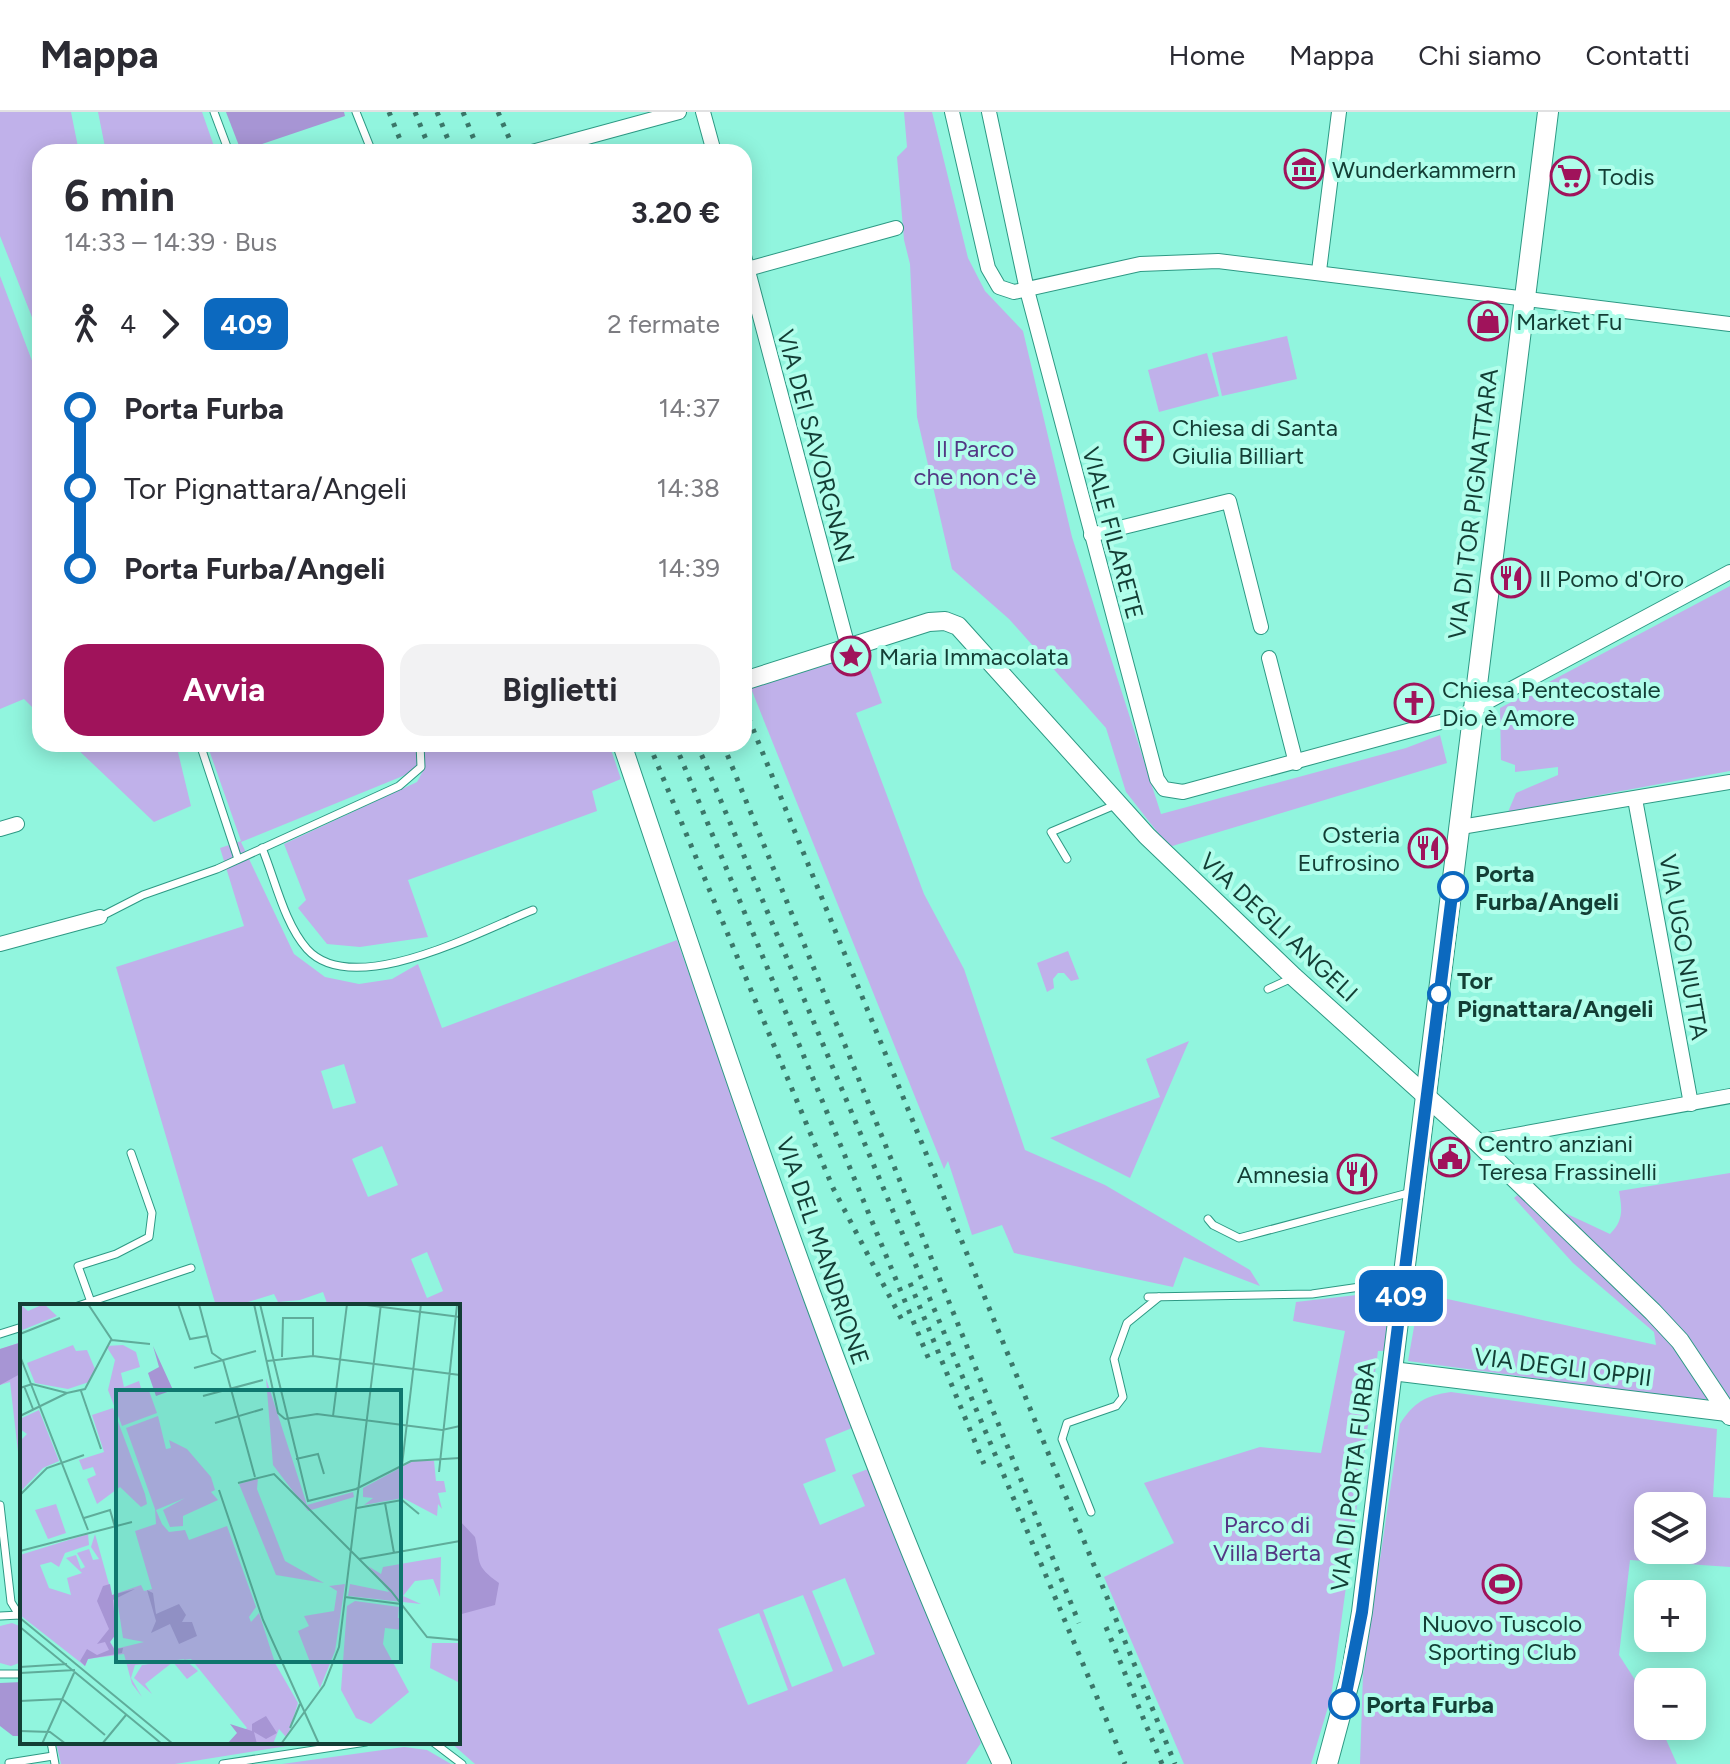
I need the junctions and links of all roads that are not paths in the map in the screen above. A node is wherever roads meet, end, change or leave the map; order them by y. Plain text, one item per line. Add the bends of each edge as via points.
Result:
1 (214, 112) edge
2 (356, 112) edge
3 (679, 112) edge
4 (703, 112) edge
5 (952, 112) edge
6 (989, 112) edge
7 (1339, 112) edge
8 (1548, 112) edge
9 (226, 144) edge
10 (369, 144) edge
11 (561, 144) edge
12 (712, 144) edge
13 (896, 228) dead end
14 (752, 263) edge
15 (1319, 271) junction
16 (1027, 290) junction
17 (752, 291) edge
18 (1525, 297) junction
19 (1730, 324) edge
20 (1091, 535) junction
21 (1730, 572) edge
22 (1261, 627) dead end
23 (848, 647) junction
24 (1269, 658) dead end
25 (752, 678) edge
26 (1474, 710) junction
27 (203, 752) edge
28 (420, 752) edge
29 (625, 752) edge
30 (1296, 763) junction
31 (1730, 782) edge
32 (1635, 799) junction
33 (1121, 803) junction
34 (17, 824) dead end
35 (1461, 827) junction
36 (0, 829) edge
37 (262, 848) junction
38 (238, 859) junction
39 (1067, 859) dead end
40 (533, 910) dead end
41 (100, 917) joint
42 (0, 944) edge
43 (1294, 977) junction
44 (1268, 989) dead end
45 (1426, 1094) junction
46 (1730, 1096) edge
47 (1691, 1104) junction
48 (1477, 1142) junction
49 (131, 1153) dead end
50 (1414, 1191) junction
51 (1208, 1219) dead end
52 (191, 1268) dead end
53 (1403, 1280) junction
54 (1148, 1297) dead end
55 (1159, 1297) junction
56 (91, 1302) junction
57 (84, 1304) edge
58 (20, 1328) edge
59 (0, 1334) edge
60 (1392, 1371) junction
61 (1729, 1414) edge
62 (0, 1505) edge
63 (1091, 1512) dead end
64 (9, 1595) junction
65 (20, 1613) edge
66 (2, 1615) edge
67 (353, 1744) edge
68 (436, 1744) edge
69 (54, 1760) edge
70 (9, 1763) edge
71 (223, 1764) edge
72 (462, 1764) edge
73 (1002, 1764) edge
74 (1327, 1764) edge

1 - 9 lane
2 - 10 lane
3 - 11 street
4 - 12 street
5 - 16 street via 988,268 1001,289
6 - 16 street, VIALE FILARETE
7 - 15 street
8 - 18 main road, VIA DI TOR PIGNATTARA
13 - 14 street
15 - 16 street via 1230,261 1165,261
15 - 18 street
16 - 20 street, VIALE FILARETE
17 - 23 street, VIA DEI SAVORGNAN
18 - 19 street
18 - 26 main road, VIA DI TOR PIGNATTARA
20 - 22 street via 1229,501
20 - 30 street, VIALE FILARETE via 1161,786 1183,792
21 - 26 street
23 - 25 street, VIA DEGLI ANGELI
23 - 33 street, VIA DEGLI ANGELI via 929,622 955,624
24 - 30 street
26 - 30 street
26 - 35 main road, VIA DI TOR PIGNATTARA
27 - 38 lane
28 - 37 lane via 421,767 399,786
29 - 73 street, VIA DEL MANDRIONE via 850,1400 934,1613
31 - 32 street
32 - 35 street
32 - 47 street, VIA UGO NIUTTA
33 - 39 lane via 1051,832
33 - 43 street, VIA DEGLI ANGELI via 1147,836
34 - 36 street
35 - 45 main road, VIA DI TOR PIGNATTARA
37 - 38 lane
37 - 40 lane via 300,940 317,958 337,967 361,969 398,961
38 - 41 lane
41 - 42 street
43 - 44 lane
43 - 45 street, VIA DEGLI ANGELI
45 - 48 street, VIA DEGLI ANGELI
45 - 50 main road, VIA DI PORTA FURBA
46 - 47 street
47 - 48 street
48 - 61 street, VIA DEGLI ANGELI via 1672,1333
49 - 56 lane via 153,1225 149,1237 137,1245 78,1266
50 - 51 lane via 1239,1238
50 - 53 main road, VIA DI PORTA FURBA
52 - 56 lane
53 - 55 lane via 1312,1294
53 - 60 main road, VIA DI PORTA FURBA
54 - 55 lane
55 - 63 lane via 1127,1323 1114,1359 1123,1397 1116,1406 1067,1423 1064,1431 1062,1439
56 - 57 lane
58 - 59 lane
60 - 61 street, VIA DEGLI OPPII
60 - 74 main road, VIA DI PORTA FURBA via 1359,1632
62 - 64 lane
64 - 65 lane
64 - 66 lane
67 - 71 lane
68 - 72 lane
69 - 70 lane

